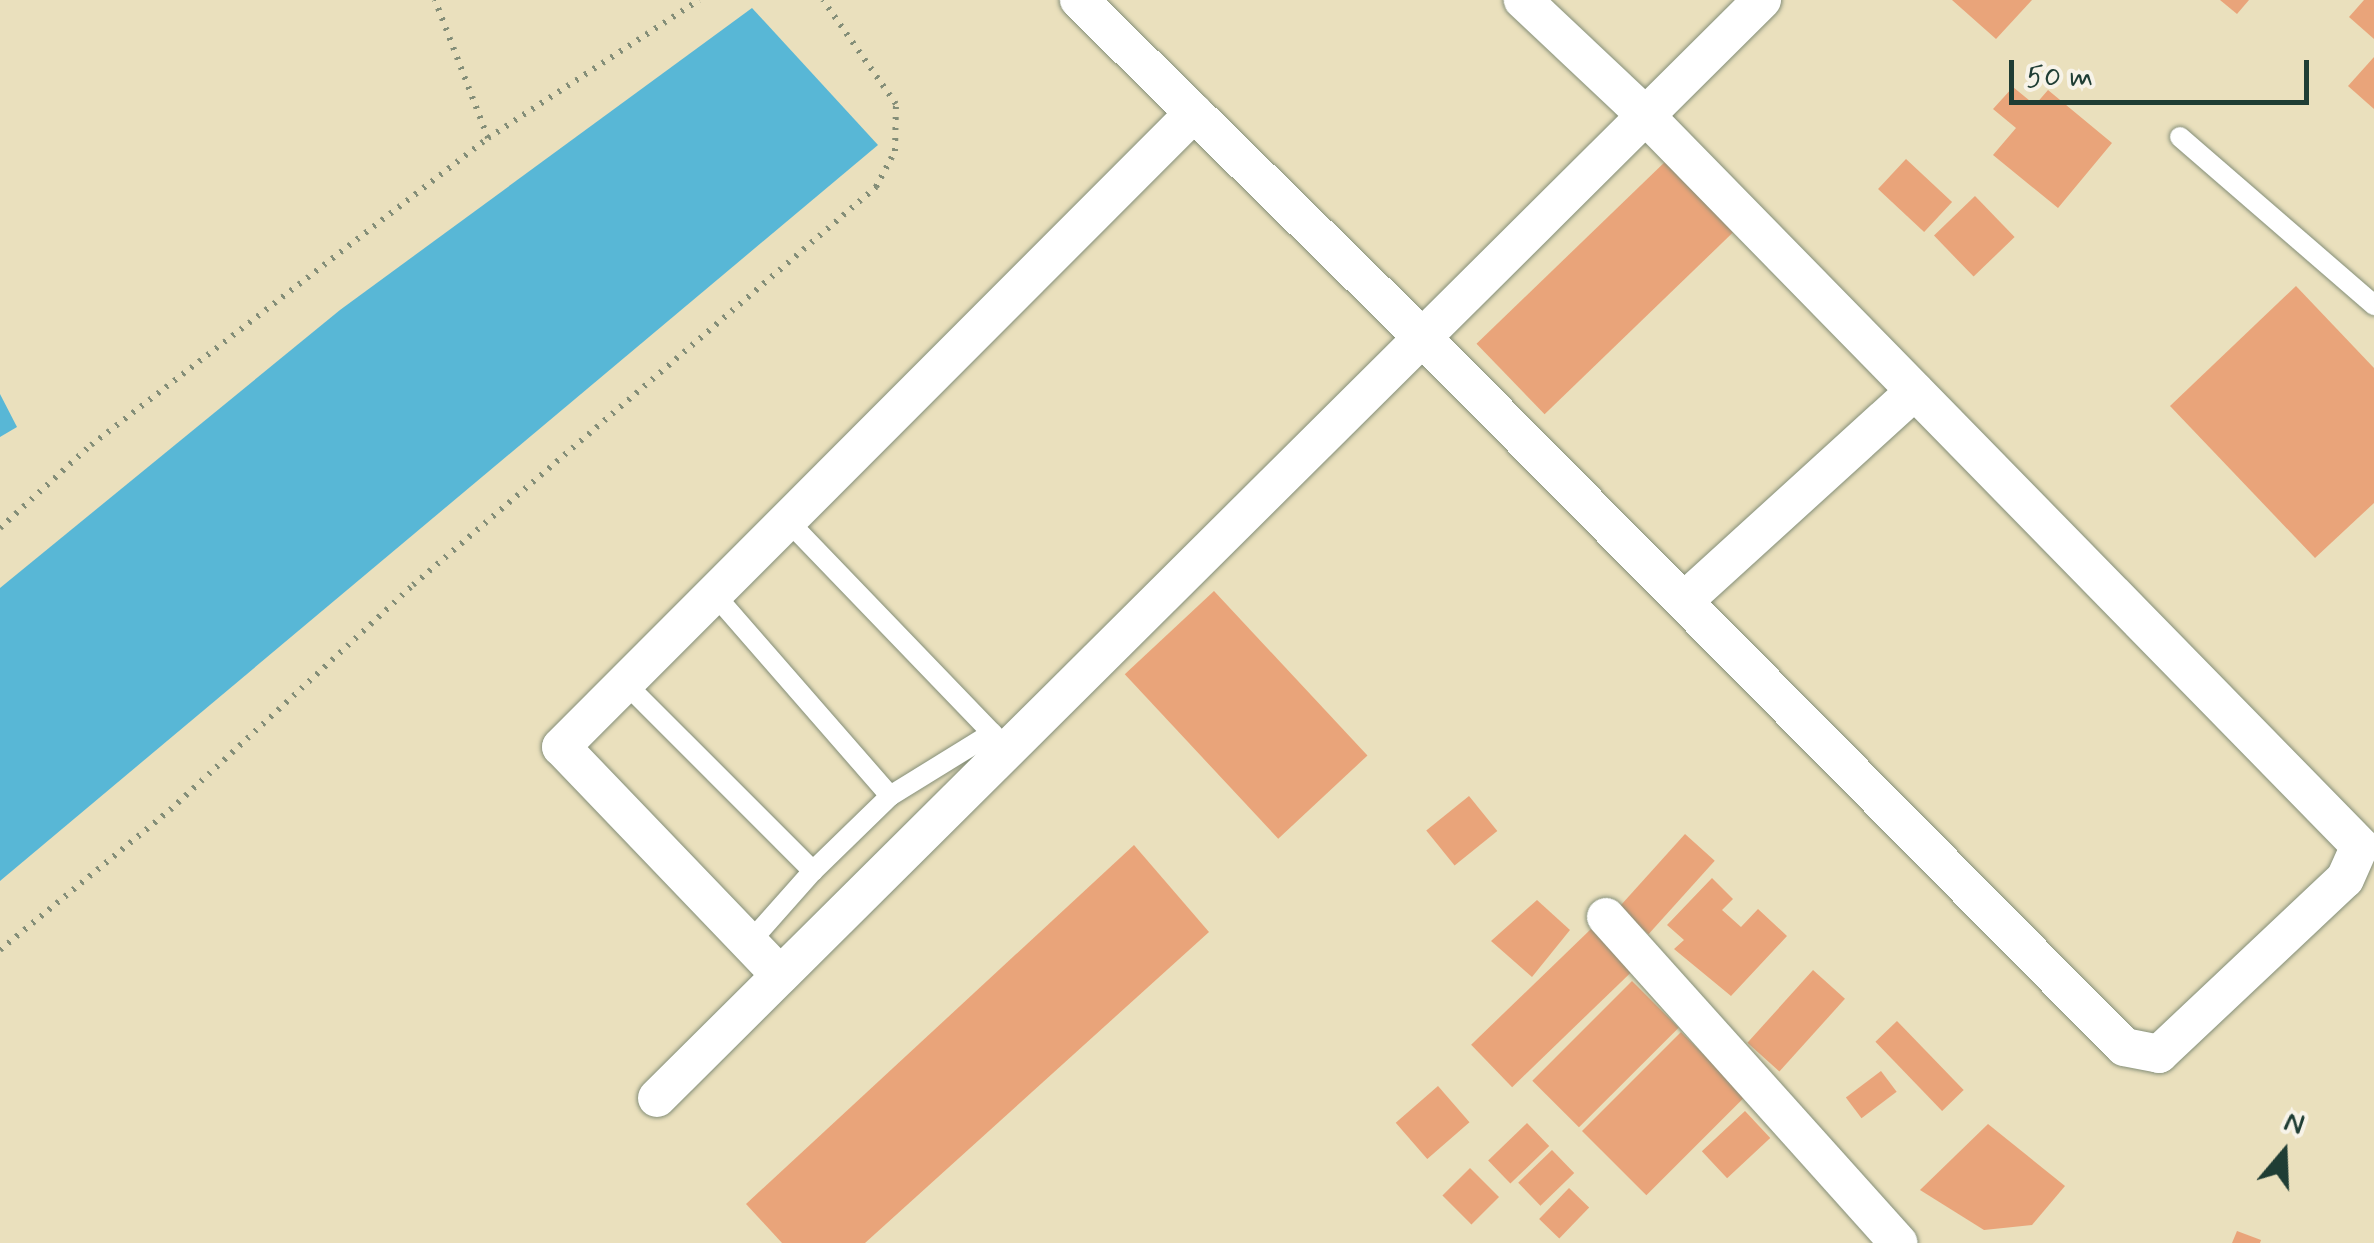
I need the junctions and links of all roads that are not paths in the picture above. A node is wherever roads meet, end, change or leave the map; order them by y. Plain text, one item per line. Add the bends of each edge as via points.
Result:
1 (1079, 0) edge
2 (1523, 0) edge
3 (1762, 0) edge
4 (1194, 112) junction
5 (1645, 115) junction
6 (2180, 137) dead end
7 (2374, 304) edge
8 (1422, 337) junction
9 (1916, 391) junction
10 (787, 520) junction
11 (714, 594) junction
12 (1684, 601) junction
13 (624, 683) junction
14 (1000, 741) junction
15 (890, 796) junction
16 (813, 871) junction
17 (1606, 917) dead end
18 (749, 943) junction
19 (780, 975) junction
20 (657, 1098) dead end
21 (1899, 1243) edge

1 - 4 street
2 - 5 street
3 - 5 street
4 - 8 street
4 - 10 street
5 - 8 street
5 - 9 street
6 - 7 lane
8 - 12 street
8 - 14 street
9 - 12 street
9 - 12 street via 2360,846 2346,879 2158,1054 2124,1047
10 - 11 street
10 - 14 lane
11 - 13 street
11 - 15 lane
13 - 16 lane
13 - 18 street via 561,747
14 - 15 lane
14 - 19 street
15 - 16 lane
16 - 18 lane
17 - 21 street
18 - 19 street
19 - 20 street

